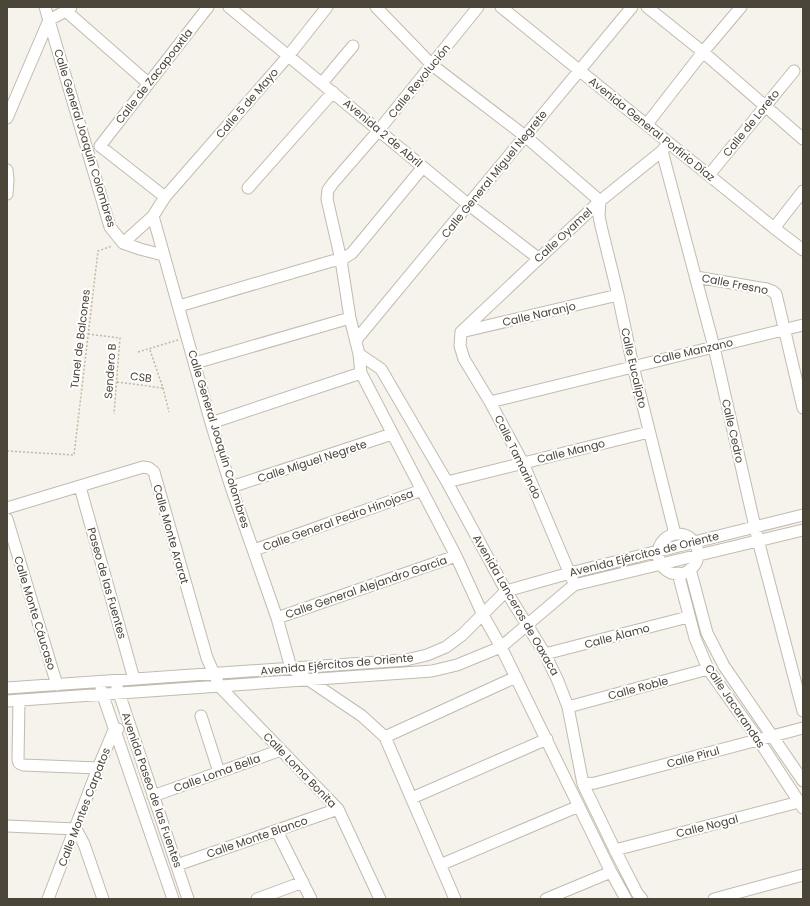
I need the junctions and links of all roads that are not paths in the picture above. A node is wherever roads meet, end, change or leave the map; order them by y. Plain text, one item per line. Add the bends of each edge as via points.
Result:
1 (45, 7) edge
2 (208, 7) edge
3 (229, 7) edge
4 (327, 7) edge
5 (376, 7) edge
6 (478, 7) edge
7 (501, 7) edge
8 (632, 7) edge
9 (647, 7) edge
10 (741, 7) edge
11 (68, 9) edge
12 (49, 20) junction
13 (353, 46) dead end
14 (702, 52) junction
15 (288, 55) junction
16 (432, 65) junction
17 (579, 70) junction
18 (794, 71) dead end
19 (148, 83) junction
20 (322, 83) junction
21 (333, 92) junction
22 (764, 106) junction
23 (7, 118) edge
24 (647, 124) junction
25 (379, 130) junction
26 (525, 136) junction
27 (803, 139) edge
28 (665, 147) junction
29 (423, 167) junction
30 (7, 170) edge
31 (709, 175) junction
32 (248, 188) dead end
33 (803, 191) edge
34 (7, 194) edge
35 (165, 197) junction
36 (600, 201) junction
37 (469, 205) junction
38 (153, 216) junction
39 (774, 228) junction
40 (123, 243) junction
41 (803, 250) edge
42 (163, 255) junction
43 (538, 258) junction
44 (341, 260) junction
45 (696, 276) junction
46 (618, 296) junction
47 (179, 306) junction
48 (350, 318) junction
49 (803, 325) edge
50 (785, 329) junction
51 (461, 332) junction
52 (356, 340) junction
53 (714, 347) junction
54 (359, 354) junction
55 (195, 363) junction
56 (633, 366) junction
57 (361, 373) junction
58 (490, 402) junction
59 (803, 408) edge
60 (211, 423) junction
61 (649, 432) junction
62 (392, 434) junction
63 (523, 463) junction
64 (447, 482) junction
65 (80, 487) junction
66 (231, 487) junction
67 (422, 490) junction
68 (7, 508) edge
69 (803, 515) edge
70 (7, 519) edge
71 (755, 526) junction
72 (803, 530) edge
73 (675, 534) junction
74 (758, 540) junction
75 (694, 542) junction
76 (254, 550) junction
77 (658, 551) junction
78 (456, 556) junction
79 (698, 556) junction
80 (661, 564) junction
81 (690, 569) junction
82 (570, 573) junction
83 (678, 573) junction
84 (574, 585) junction
85 (506, 591) junction
86 (483, 615) junction
87 (688, 617) junction
88 (277, 618) junction
89 (528, 624) junction
90 (707, 633) junction
91 (695, 638) junction
92 (501, 647) junction
93 (546, 654) junction
94 (291, 668) junction
95 (708, 669) junction
96 (213, 674) junction
97 (516, 677) junction
98 (134, 679) junction
99 (115, 680) junction
100 (309, 681) junction
101 (98, 682) junction
102 (57, 684) junction
103 (220, 687) junction
104 (7, 688) edge
105 (119, 694) junction
106 (103, 695) junction
107 (19, 700) junction
108 (7, 701) edge
109 (568, 707) junction
110 (803, 711) edge
111 (201, 716) dead end
112 (130, 725) junction
113 (803, 728) edge
114 (114, 730) junction
115 (772, 736) junction
116 (385, 737) junction
117 (547, 739) junction
118 (758, 740) junction
119 (282, 750) junction
120 (98, 768) junction
121 (220, 772) junction
122 (803, 781) edge
123 (584, 784) junction
124 (153, 796) junction
125 (412, 798) junction
126 (801, 805) edge
127 (579, 806) junction
128 (338, 809) junction
129 (7, 826) edge
130 (76, 829) junction
131 (277, 831) junction
132 (615, 850) junction
133 (177, 865) junction
134 (440, 866) junction
135 (611, 872) junction
136 (803, 875) edge
137 (303, 882) junction
138 (48, 899) edge
139 (103, 899) edge
140 (173, 899) edge
141 (188, 899) edge
142 (257, 899) edge
143 (311, 899) edge
144 (380, 899) edge
145 (455, 899) edge
146 (546, 899) edge
147 (626, 899) edge
148 (642, 899) edge
149 (714, 899) edge

1 - 12 street, Calle General Joaquín Colombres
2 - 19 street, Calle de Zacapoaxtla
3 - 15 street, Avenida 2 de Abril
4 - 15 street, Calle 5 de Mayo
5 - 16 street
6 - 16 street, Calle Revolución
7 - 17 street, Avenida General Porfirio Díaz
8 - 17 street, Calle General Miguel Negrete
9 - 14 street
10 - 14 street
11 - 12 street
11 - 19 street
12 - 23 street
12 - 40 street, Calle General Joaquín Colombres via 110,227
13 - 20 street
14 - 22 street
14 - 24 street
15 - 20 street, Avenida 2 de Abril
15 - 35 street, Calle 5 de Mayo
16 - 25 street, Calle Revolución
16 - 26 street
17 - 24 street, Avenida General Porfirio Díaz
17 - 26 street, Calle General Miguel Negrete
18 - 22 street, Calle de Loreto
19 - 35 street, Calle de Zacapoaxtla via 100,146
20 - 21 street, Avenida 2 de Abril
21 - 25 street, Avenida 2 de Abril
21 - 32 street
22 - 27 street
22 - 31 street, Calle de Loreto
24 - 28 street, Avenida General Porfirio Díaz
25 - 29 street, Avenida 2 de Abril
25 - 44 street, Calle Revolución via 328,190 327,199
26 - 36 street
26 - 37 street, Calle General Miguel Negrete
28 - 31 street, Avenida General Porfirio Díaz
28 - 36 street, Calle Oyamel
28 - 45 street, Calle Cedro
29 - 37 street, Avenida 2 de Abril
29 - 44 street via 352,253
30 - 34 street
31 - 39 street, Avenida General Porfirio Díaz
33 - 39 street
35 - 38 street, Calle 5 de Mayo
36 - 43 street, Calle Oyamel
36 - 46 street, Calle Eucalipto via 599,216
37 - 43 street, Avenida 2 de Abril
37 - 52 street, Calle General Miguel Negrete
38 - 40 street, Calle 5 de Mayo
38 - 42 street
39 - 41 street, Avenida General Porfirio Díaz
40 - 42 street
42 - 47 street, Calle General Joaquín Colombres
43 - 51 street, Calle Oyamel
44 - 47 street
44 - 48 street
45 - 50 street, Calle Fresno via 772,291 776,294
45 - 53 street, Calle Cedro
46 - 51 street, Calle Naranjo
46 - 56 street, Calle Eucalipto
47 - 55 street, Calle General Joaquín Colombres
48 - 52 street
48 - 55 street
49 - 50 street, Calle Manzano
50 - 53 street, Calle Manzano
50 - 59 street, Calle Fresno
51 - 58 street, Calle Tamarindo via 460,346 464,358
52 - 54 street
53 - 56 street, Calle Manzano
53 - 71 street, Calle Cedro
54 - 57 street
54 - 64 street, Avenida Lanceros de Oaxaca via 381,369
55 - 60 street, Calle General Joaquín Colombres
56 - 58 street, Calle Manzano
56 - 61 street, Calle Eucalipto
57 - 60 street
57 - 62 street
58 - 63 street, Calle Tamarindo
60 - 66 street, Calle General Joaquín Colombres
61 - 63 street, Calle Mango
61 - 73 street, Calle Eucalipto
62 - 66 street, Calle Miguel Negrete
62 - 67 street
63 - 64 street, Calle Mango
63 - 82 street, Calle Tamarindo
64 - 85 street, Avenida Lanceros de Oaxaca
65 - 68 street, Calle Monte Ararat
65 - 96 street, Calle Monte Ararat via 142,467 154,472
65 - 98 street, Paseo de las Fuentes
66 - 76 street, Calle General Joaquín Colombres
67 - 76 street, Calle General Pedro Hinojosa
67 - 78 street
69 - 71 street, Avenida Ejércitos de Oriente
70 - 102 street, Calle Monte Cáucaso
71 - 74 street, Calle Cedro
71 - 75 street, Avenida Ejércitos de Oriente
72 - 74 street, Avenida Ejércitos de Oriente
73 - 75 street via 687,536
73 - 77 street via 665,538
74 - 79 street, Avenida Ejércitos de Oriente
74 - 110 street, Calle Cedro
75 - 77 street, Avenida Ejércitos de Oriente
75 - 79 street
76 - 88 street, Calle General Joaquín Colombres
77 - 80 street
77 - 82 street, Avenida Ejércitos de Oriente
78 - 86 street
78 - 88 street, Calle General Alejandro García
79 - 80 street, Avenida Ejércitos de Oriente
79 - 81 street
80 - 83 street via 668,571
80 - 84 street, Avenida Ejércitos de Oriente
81 - 83 street
81 - 90 street, Calle Jacarandas
82 - 84 street, Calle Tamarindo
82 - 85 street, Avenida Ejércitos de Oriente
83 - 87 street, Calle Jacarandas
84 - 89 street, Avenida Ejércitos de Oriente
85 - 86 street, Avenida Ejércitos de Oriente
85 - 89 street, Avenida Lanceros de Oaxaca
86 - 92 street
86 - 94 street, Avenida Ejércitos de Oriente via 446,647 427,655 406,660
87 - 91 street, Calle Jacarandas
87 - 93 street, Calle Álamo
88 - 94 street, Calle General Joaquín Colombres
89 - 92 street, Avenida Ejércitos de Oriente
89 - 93 street, Avenida Lanceros de Oaxaca
90 - 91 street
90 - 115 street, Calle Jacarandas via 724,666
91 - 95 street, Calle Jacarandas
92 - 97 street
92 - 100 street, Avenida Ejércitos de Oriente via 457,665 432,671
93 - 109 street, Avenida Lanceros de Oaxaca
94 - 96 street, Avenida Ejércitos de Oriente
94 - 100 street
95 - 109 street, Calle Roble
95 - 118 street, Calle Jacarandas
96 - 98 street, Avenida Ejércitos de Oriente
96 - 103 street, Calle Loma Bonita
97 - 116 street
97 - 117 street
98 - 99 street, Avenida Ejércitos de Oriente
99 - 101 street, Avenida Ejércitos de Oriente
99 - 105 street, Avenida Paseo de las Fuentes
100 - 103 street, Avenida Ejércitos de Oriente
100 - 116 street via 362,716
101 - 102 street, Avenida Ejércitos de Oriente
101 - 106 street, Avenida Paseo de las Fuentes
102 - 104 street, Avenida Ejércitos de Oriente
103 - 105 street, Avenida Ejércitos de Oriente
103 - 119 street, Calle Loma Bonita
105 - 106 street, Avenida Ejércitos de Oriente
105 - 112 street, Avenida Paseo de las Fuentes
106 - 107 street, Avenida Ejércitos de Oriente
106 - 114 street, Avenida Paseo de las Fuentes
107 - 108 street, Avenida Ejércitos de Oriente
107 - 120 street via 19,763 23,766
109 - 123 street, Avenida Lanceros de Oaxaca
111 - 121 street
112 - 114 street
112 - 124 street, Avenida Paseo de las Fuentes
113 - 115 street, Calle Pirul
114 - 120 street, Calle Montes Carpatos
114 - 140 street, Avenida Paseo de las Fuentes
115 - 118 street, Calle Pirul
115 - 122 street, Calle Jacarandas
116 - 125 street
117 - 125 street
117 - 127 street
118 - 123 street, Calle Pirul
118 - 126 street, Calle Jacarandas
119 - 121 street, Calle Loma Bella
119 - 128 street, Calle Loma Bonita
120 - 130 street, Calle Montes Carpatos
121 - 124 street, Calle Loma Bella
123 - 132 street, Avenida Lanceros de Oaxaca
124 - 133 street, Avenida Paseo de las Fuentes
125 - 134 street
126 - 132 street, Calle Nogal
127 - 134 street
127 - 135 street
128 - 131 street, Calle Monte Blanco
128 - 144 street, Calle Loma Bonita
129 - 130 street
130 - 138 street, Calle Montes Carpatos
130 - 139 street via 84,844
131 - 133 street, Calle Monte Blanco
131 - 137 street
132 - 148 street, Avenida Lanceros de Oaxaca
133 - 141 street, Avenida Paseo de las Fuentes
134 - 145 street
135 - 146 street
135 - 147 street
136 - 149 street
137 - 142 street
137 - 143 street

